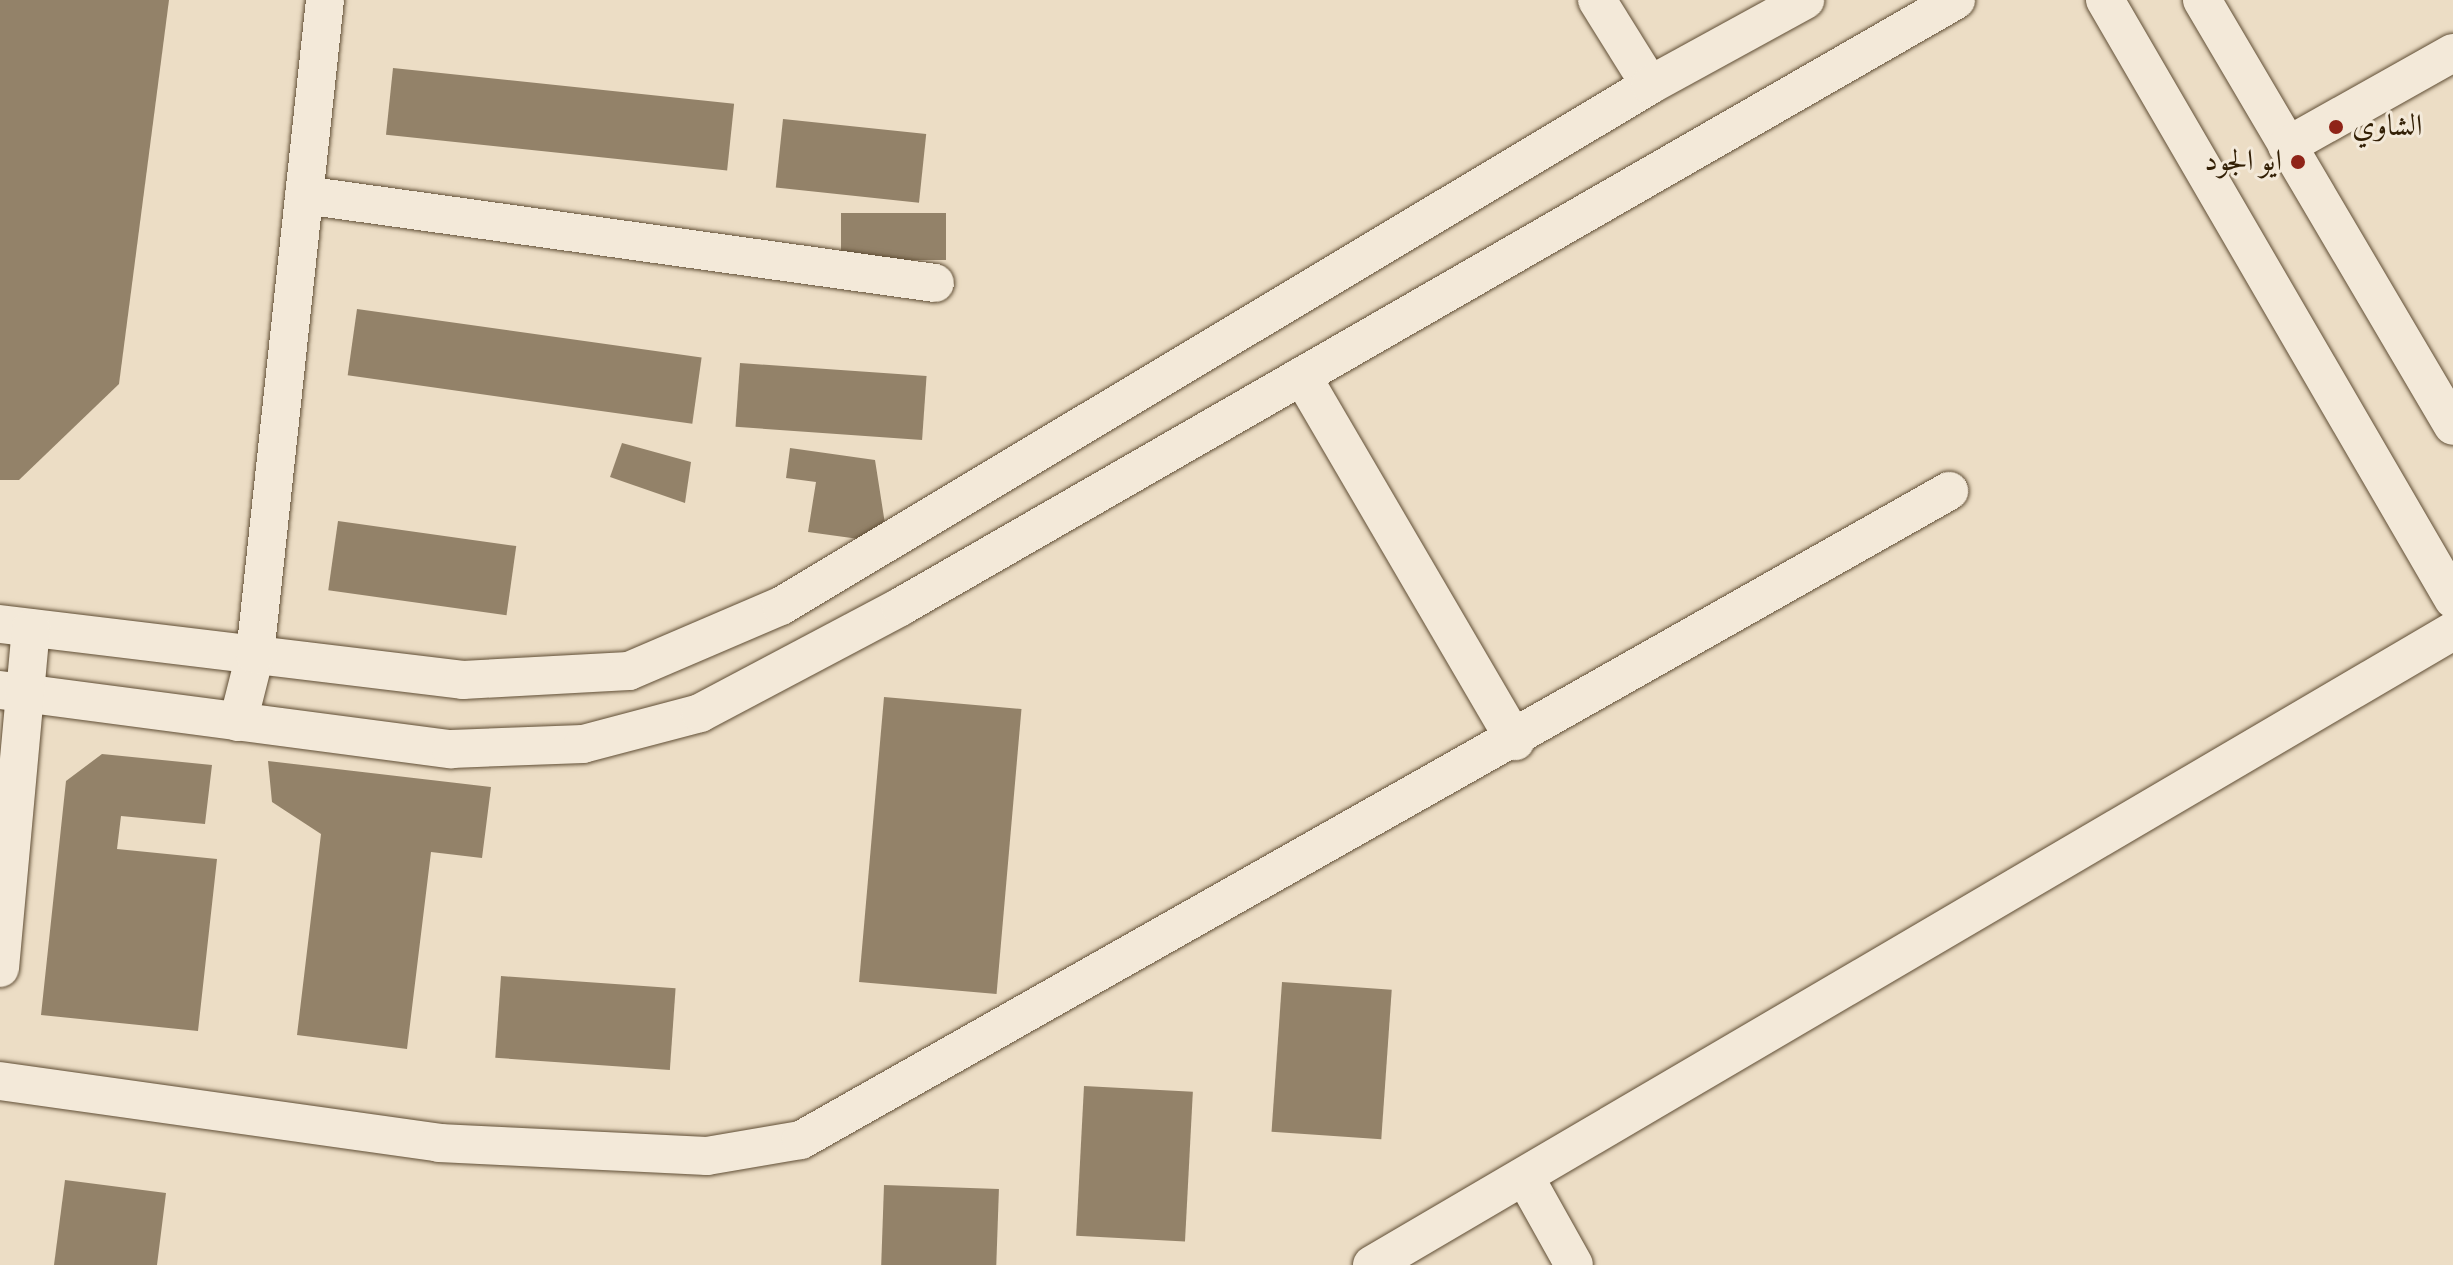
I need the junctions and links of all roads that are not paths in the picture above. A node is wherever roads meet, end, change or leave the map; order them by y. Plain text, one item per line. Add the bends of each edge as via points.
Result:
1 (325, 0) edge
2 (1597, 0) edge
3 (1805, 0) edge
4 (1956, 0) edge
5 (2105, 0) edge
6 (2202, 0) edge
7 (2453, 53) edge
8 (1650, 85) junction
9 (2287, 146) junction
10 (304, 195) junction
11 (935, 283) dead end
12 (1302, 376) junction
13 (2453, 426) edge
14 (1949, 491) dead end
15 (2453, 599) edge
16 (16, 626) edge
17 (2453, 631) edge
18 (255, 655) junction
19 (13, 692) edge
20 (238, 722) junction
21 (1515, 741) junction
22 (0, 968) edge
23 (0, 1081) edge
24 (1526, 1179) junction
25 (1372, 1265) edge
26 (1574, 1265) edge

1 - 10 street
2 - 8 street
3 - 8 street
4 - 12 street
5 - 15 street
6 - 9 street
7 - 9 street
8 - 18 street via 781,606 629,671 463,680
9 - 13 street
10 - 11 street
10 - 18 street
12 - 20 street via 700,713 583,744 451,749
12 - 21 street
14 - 21 street
16 - 18 street
16 - 19 street
17 - 24 street
18 - 20 street
19 - 20 street
19 - 22 street
21 - 23 street via 801,1140 707,1156 439,1143
24 - 25 street
24 - 26 street

